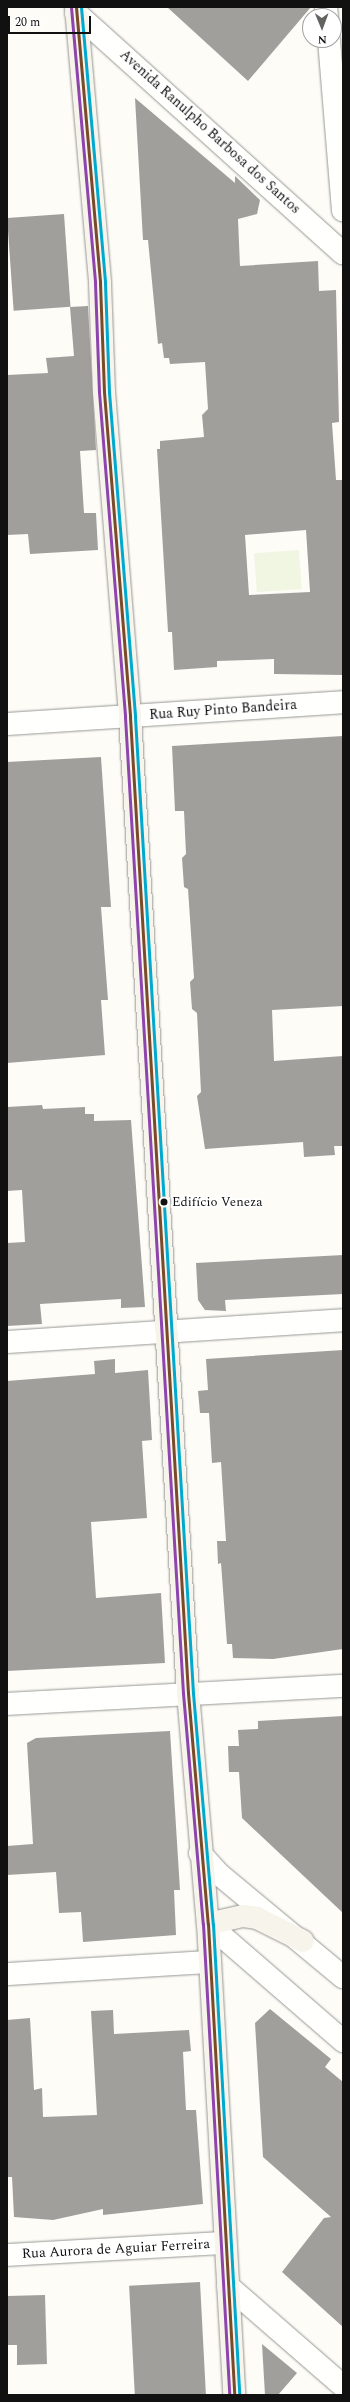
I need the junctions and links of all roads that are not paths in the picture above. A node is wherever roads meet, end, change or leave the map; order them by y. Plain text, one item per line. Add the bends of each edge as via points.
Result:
1 (76, 10) edge
2 (330, 48) edge
3 (343, 210) edge
4 (343, 253) edge
5 (343, 702) edge
6 (130, 717) junction
7 (7, 724) edge
8 (343, 1320) edge
9 (168, 1329) junction
10 (7, 1342) edge
11 (343, 1686) edge
12 (188, 1693) junction
13 (7, 1704) edge
14 (200, 1853) junction
15 (208, 1924) junction
16 (303, 1940) junction
17 (210, 1962) junction
18 (7, 1974) edge
19 (343, 1977) edge
20 (343, 2041) edge
21 (225, 2243) junction
22 (7, 2255) edge
23 (228, 2286) junction
24 (343, 2386) edge
25 (234, 2395) edge

1 - 4 street, Avenida Ranulpho Barbosa dos Santos
1 - 6 street via 100,282 104,392
2 - 3 street
5 - 6 street, Rua Ruy Pinto Bandeira
6 - 7 street, Rua Ruy Pinto Bandeira
6 - 9 street
8 - 9 street
9 - 10 street
9 - 12 street
11 - 12 street
12 - 13 street
12 - 14 street
14 - 15 street
14 - 16 street via 220,1875
15 - 16 street via 243,1916 257,1918
15 - 17 street
15 - 20 street
16 - 19 street
17 - 18 street
17 - 21 street
21 - 22 street, Rua Aurora de Aguiar Ferreira
21 - 23 street
23 - 24 street
23 - 25 street

